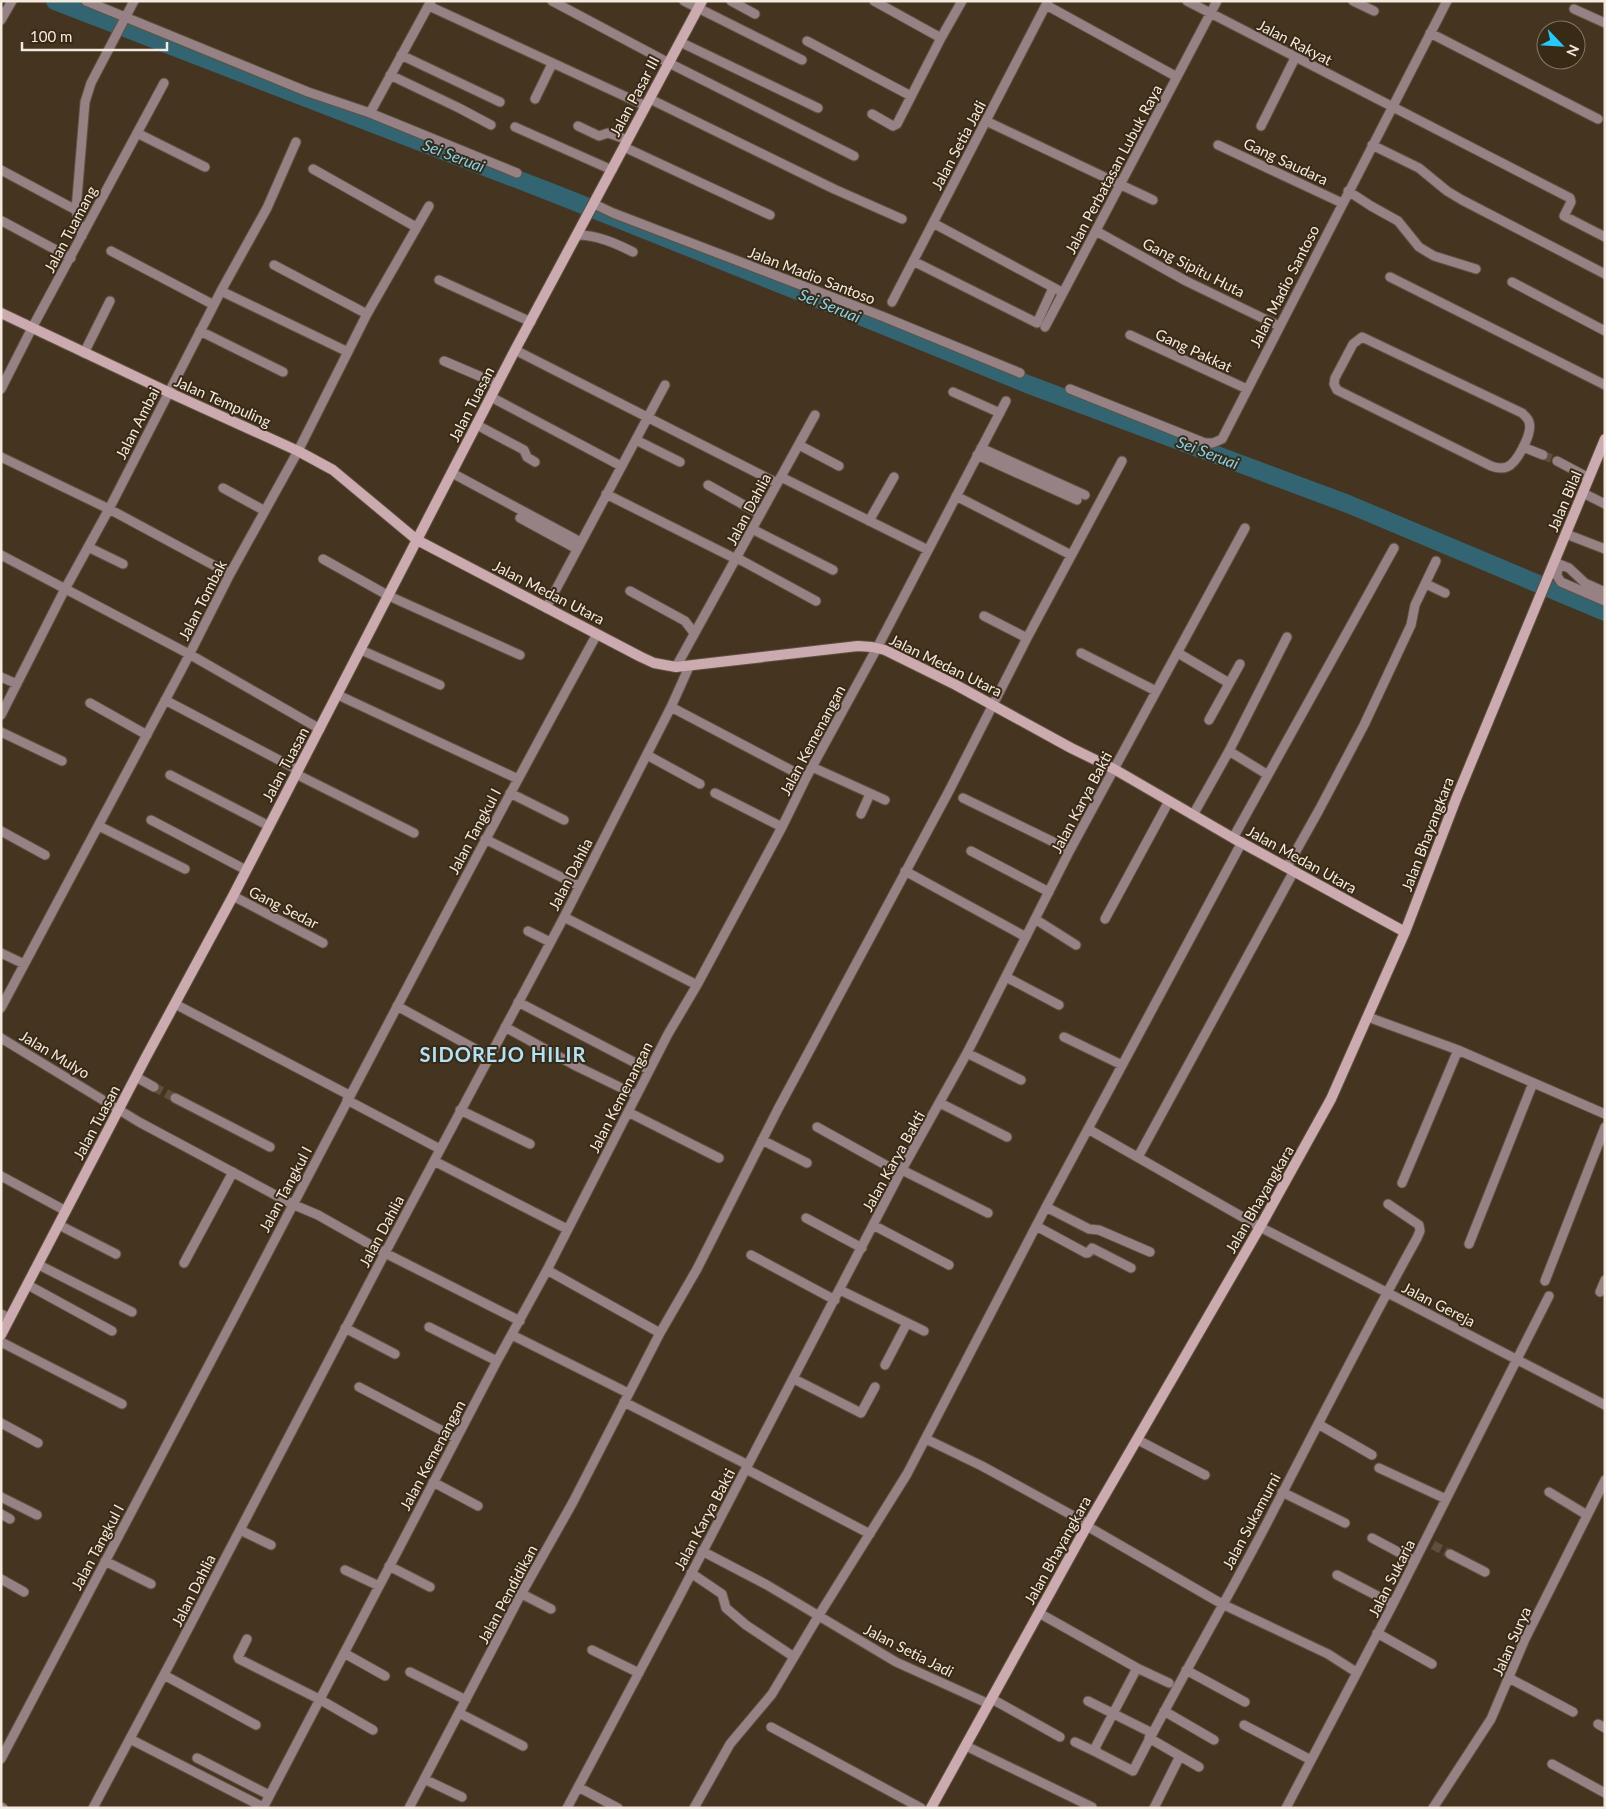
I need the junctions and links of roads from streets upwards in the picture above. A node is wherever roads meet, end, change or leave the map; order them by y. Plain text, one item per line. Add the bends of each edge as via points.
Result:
1 (12, 1) edge
2 (86, 1) edge
3 (134, 1) edge
4 (552, 1) edge
5 (684, 1) edge
6 (731, 1) edge
7 (874, 1) edge
8 (962, 1) edge
9 (1187, 1) edge
10 (1217, 1) edge
11 (1353, 1) edge
12 (1447, 1) edge
13 (1047, 3) edge
14 (430, 4) edge
15 (700, 5) edge
16 (1574, 9) dead end
17 (1374, 11) dead end
18 (755, 14) dead end
19 (1210, 14) junction
20 (1, 20) edge
21 (124, 20) junction
22 (1605, 23) edge
23 (1430, 33) junction
24 (941, 38) junction
25 (807, 41) dead end
26 (680, 42) junction
27 (402, 55) junction
28 (1295, 58) junction
29 (802, 60) dead end
30 (669, 63) junction
31 (552, 64) junction
32 (390, 75) junction
33 (1177, 77) junction
34 (164, 83) dead end
35 (911, 96) junction
36 (535, 99) dead end
37 (500, 102) dead end
38 (648, 103) junction
39 (1392, 106) junction
40 (818, 108) dead end
41 (370, 113) junction
42 (872, 114) dead end
43 (1598, 119) dead end
44 (986, 121) junction
45 (490, 125) dead end
46 (578, 126) dead end
47 (1261, 126) dead end
48 (515, 127) dead end
49 (137, 133) junction
50 (296, 142) dead end
51 (626, 143) junction
52 (1372, 144) junction
53 (1218, 145) dead end
54 (854, 156) dead end
55 (205, 167) dead end
56 (313, 169) dead end
57 (1, 170) edge
58 (612, 170) junction
59 (517, 173) dead end
60 (1120, 186) junction
61 (1348, 191) junction
62 (1153, 200) dead end
63 (1342, 203) junction
64 (593, 205) junction
65 (429, 206) dead end
66 (76, 210) junction
67 (770, 215) dead end
68 (902, 219) dead end
69 (2, 221) edge
70 (933, 223) junction
71 (416, 227) junction
72 (1096, 231) junction
73 (577, 235) junction
74 (82, 236) junction
75 (1605, 237) edge
76 (111, 251) dead end
77 (633, 252) dead end
78 (71, 258) junction
79 (913, 261) junction
80 (274, 265) dead end
81 (1476, 269) dead end
82 (1605, 274) edge
83 (1390, 277) dead end
84 (440, 280) dead end
85 (1512, 282) dead end
86 (1053, 288) junction
87 (221, 291) junction
88 (1062, 292) junction
89 (110, 301) dead end
90 (892, 302) dead end
91 (214, 305) junction
92 (1, 313) edge
93 (367, 314) junction
94 (531, 322) junction
95 (1280, 326) junction
96 (1045, 327) dead end
97 (32, 328) junction
98 (200, 331) junction
99 (1605, 331) edge
100 (1130, 335) dead end
101 (516, 350) junction
102 (348, 352) junction
103 (84, 353) junction
104 (444, 361) dead end
105 (283, 372) dead end
106 (1020, 373) dead end
107 (498, 384) junction
108 (665, 385) dead end
109 (1605, 385) edge
110 (1, 389) edge
111 (1070, 389) dead end
112 (1248, 389) junction
113 (168, 392) junction
114 (953, 392) dead end
115 (491, 397) junction
116 (1006, 401) dead end
117 (1000, 413) junction
118 (815, 415) dead end
119 (649, 417) junction
120 (477, 425) junction
121 (1605, 439) edge
122 (636, 440) junction
123 (799, 445) junction
124 (1523, 446) junction
125 (298, 451) junction
126 (979, 452) junction
127 (1543, 455) tunnel mouth
128 (1, 457) edge
129 (535, 462) dead end
130 (680, 462) dead end
131 (1122, 462) dead end
132 (1557, 462) tunnel mouth
133 (621, 466) junction
134 (839, 466) dead end
135 (452, 473) junction
136 (894, 477) dead end
137 (1590, 478) junction
138 (779, 480) junction
139 (708, 485) dead end
140 (223, 488) dead end
141 (1583, 493) junction
142 (606, 494) junction
143 (956, 496) junction
144 (1081, 498) dead end
145 (1605, 504) edge
146 (109, 509) junction
147 (265, 511) junction
148 (760, 514) junction
149 (520, 518) dead end
150 (869, 521) junction
151 (1245, 528) dead end
152 (752, 529) junction
153 (1566, 534) junction
154 (575, 539) dead end
155 (417, 540) junction
156 (88, 547) junction
157 (1394, 548) dead end
158 (577, 549) junction
159 (1605, 549) edge
160 (928, 550) junction
161 (1, 555) edge
162 (1071, 555) junction
163 (737, 558) junction
164 (322, 559) dead end
165 (1436, 561) dead end
166 (1556, 563) junction
167 (123, 564) dead end
168 (833, 570) dead end
169 (230, 574) junction
170 (1549, 574) joint
171 (1426, 584) junction
172 (65, 589) junction
173 (630, 591) dead end
174 (1605, 592) edge
175 (1445, 593) dead end
176 (389, 596) junction
177 (1605, 601) edge
178 (816, 602) dead end
179 (546, 608) junction
180 (984, 616) dead end
181 (694, 633) junction
182 (597, 634) junction
183 (1287, 636) dead end
184 (1027, 638) junction
185 (877, 648) junction
186 (361, 650) junction
187 (1081, 653) dead end
188 (1178, 653) junction
189 (189, 654) junction
190 (520, 655) dead end
191 (1240, 664) dead end
192 (676, 667) junction
193 (690, 667) junction
194 (1, 677) edge
195 (1229, 683) junction
196 (17, 684) junction
197 (440, 685) dead end
198 (1156, 691) junction
199 (338, 695) junction
200 (165, 700) junction
201 (90, 703) dead end
202 (992, 704) junction
203 (671, 706) junction
204 (1, 715) edge
205 (1209, 720) dead end
206 (320, 729) junction
207 (1, 732) edge
208 (147, 735) junction
209 (1229, 751) junction
210 (647, 755) junction
211 (62, 761) dead end
212 (812, 767) junction
213 (1114, 769) junction
214 (297, 772) junction
215 (170, 775) dead end
216 (1268, 775) junction
217 (806, 778) junction
218 (518, 779) junction
219 (700, 784) dead end
220 (715, 792) dead end
221 (510, 794) junction
222 (870, 794) junction
223 (964, 798) dead end
224 (885, 800) dead end
225 (1169, 800) junction
226 (861, 814) dead end
227 (1194, 814) junction
228 (151, 820) dead end
229 (564, 820) dead end
230 (99, 826) junction
231 (269, 826) junction
232 (782, 827) junction
233 (1, 831) edge
234 (414, 833) dead end
235 (485, 839) junction
236 (1237, 840) junction
237 (1070, 850) junction
238 (971, 851) dead end
239 (44, 855) dead end
240 (185, 869) dead end
241 (1290, 869) junction
242 (246, 870) junction
243 (905, 871) junction
244 (579, 886) junction
245 (1049, 892) junction
246 (233, 896) junction
247 (564, 917) junction
248 (1035, 919) junction
249 (1105, 919) dead end
250 (528, 930) dead end
251 (1405, 932) junction
252 (1026, 937) junction
253 (550, 942) junction
254 (323, 943) dead end
255 (1076, 945) dead end
256 (1, 953) edge
257 (24, 964) junction
258 (1006, 977) junction
259 (697, 985) junction
260 (518, 1002) junction
261 (175, 1004) junction
262 (1059, 1005) dead end
263 (397, 1006) junction
264 (1, 1008) edge
265 (1368, 1018) junction
266 (505, 1027) junction
267 (1064, 1037) dead end
268 (1, 1038) edge
269 (1458, 1050) junction
270 (967, 1053) junction
271 (490, 1057) junction
272 (1122, 1066) junction
273 (649, 1070) junction
274 (136, 1077) junction
275 (1021, 1080) dead end
276 (1533, 1083) junction
277 (154, 1087) tunnel mouth
278 (636, 1095) junction
279 (175, 1098) tunnel mouth
280 (348, 1098) junction
281 (940, 1103) junction
282 (120, 1110) junction
283 (460, 1110) junction
284 (628, 1112) junction
285 (1605, 1114) edge
286 (1605, 1127) edge
287 (816, 1128) dead end
288 (1088, 1129) junction
289 (1008, 1137) dead end
290 (762, 1140) junction
291 (530, 1144) dead end
292 (270, 1147) dead end
293 (440, 1149) junction
294 (1138, 1157) junction
295 (719, 1158) dead end
296 (434, 1161) junction
297 (807, 1163) dead end
298 (901, 1171) junction
299 (233, 1172) junction
300 (1, 1176) edge
301 (1402, 1183) dead end
302 (292, 1204) junction
303 (1388, 1204) dead end
304 (1046, 1207) junction
305 (66, 1211) junction
306 (988, 1213) dead end
307 (806, 1218) dead end
308 (58, 1225) junction
309 (873, 1225) junction
310 (1036, 1226) junction
311 (1260, 1227) junction
312 (567, 1229) junction
313 (1469, 1244) dead end
314 (862, 1248) junction
315 (1150, 1252) dead end
316 (385, 1253) junction
317 (116, 1254) dead end
318 (751, 1255) dead end
319 (184, 1263) dead end
320 (39, 1265) junction
321 (949, 1265) dead end
322 (1131, 1268) dead end
323 (547, 1270) junction
324 (1605, 1280) edge
325 (1545, 1281) dead end
326 (28, 1285) junction
327 (840, 1290) junction
328 (1386, 1292) junction
329 (1600, 1292) dead end
330 (1549, 1296) dead end
331 (835, 1300) junction
332 (132, 1312) dead end
333 (6, 1316) edge
334 (520, 1321) junction
335 (907, 1322) junction
336 (429, 1327) dead end
337 (346, 1328) junction
338 (112, 1331) dead end
339 (924, 1331) dead end
340 (660, 1332) junction
341 (1, 1335) edge
342 (512, 1335) junction
343 (1, 1342) edge
344 (396, 1354) dead end
345 (1518, 1359) junction
346 (497, 1362) junction
347 (885, 1365) dead end
348 (794, 1379) junction
349 (359, 1387) dead end
350 (875, 1387) dead end
351 (626, 1397) junction
352 (122, 1404) dead end
353 (1605, 1405) edge
354 (1, 1423) edge
355 (1318, 1424) junction
356 (456, 1438) junction
357 (926, 1440) junction
358 (1138, 1440) junction
359 (38, 1443) dead end
360 (1372, 1455) dead end
361 (747, 1467) junction
362 (1379, 1468) dead end
363 (1205, 1475) dead end
364 (1605, 1480) edge
365 (434, 1482) junction
366 (1282, 1492) junction
367 (1549, 1492) dead end
368 (1, 1497) edge
369 (1446, 1499) junction
370 (478, 1506) dead end
371 (1, 1514) edge
372 (38, 1515) dead end
373 (1587, 1515) junction
374 (10, 1519) dead end
375 (1344, 1523) dead end
376 (1088, 1525) junction
377 (240, 1530) junction
378 (870, 1534) junction
379 (1372, 1538) dead end
380 (271, 1545) dead end
381 (702, 1552) junction
382 (1450, 1554) tunnel mouth
383 (105, 1561) junction
384 (1415, 1561) junction
385 (389, 1566) junction
386 (345, 1570) dead end
387 (1485, 1572) dead end
388 (691, 1573) junction
389 (1337, 1576) dead end
390 (1, 1579) edge
391 (151, 1584) dead end
392 (379, 1586) junction
393 (430, 1586) dead end
394 (24, 1592) dead end
395 (522, 1594) junction
396 (1222, 1604) junction
397 (1393, 1604) junction
398 (551, 1609) dead end
399 (1039, 1613) junction
400 (819, 1615) junction
401 (1377, 1633) junction
402 (247, 1639) dead end
403 (592, 1650) dead end
404 (344, 1653) junction
405 (794, 1657) junction
406 (1432, 1664) dead end
407 (1137, 1668) junction
408 (1186, 1670) junction
409 (410, 1672) dead end
410 (1356, 1672) junction
411 (639, 1673) junction
412 (164, 1675) junction
413 (385, 1676) dead end
414 (1509, 1678) junction
415 (1169, 1683) dead end
416 (319, 1699) junction
417 (466, 1700) junction
418 (991, 1701) junction
419 (1088, 1701) dead end
420 (1245, 1702) dead end
421 (1164, 1711) junction
422 (1573, 1712) dead end
423 (459, 1713) junction
424 (1113, 1714) junction
425 (256, 1725) dead end
426 (1244, 1725) dead end
427 (771, 1727) dead end
428 (373, 1730) dead end
429 (1150, 1735) junction
430 (1060, 1737) dead end
431 (130, 1739) junction
432 (1214, 1740) dead end
433 (1075, 1742) dead end
434 (523, 1746) dead end
435 (966, 1746) junction
436 (1098, 1754) junction
437 (1180, 1756) junction
438 (197, 1758) dead end
439 (1, 1759) edge
440 (1311, 1760) junction
441 (1552, 1764) dead end
442 (1199, 1767) dead end
443 (424, 1779) junction
444 (578, 1786) junction
445 (1605, 1793) edge
446 (269, 1795) junction
447 (462, 1797) dead end
448 (263, 1807) edge
449 (1092, 1807) edge
450 (93, 1808) edge
451 (409, 1808) edge
452 (567, 1808) edge
453 (618, 1808) edge
454 (694, 1808) edge
455 (921, 1808) edge
456 (931, 1808) edge
457 (1154, 1808) edge
458 (1286, 1808) edge
459 (1433, 1808) edge

1 - 20 street
2 - 21 street
3 - 21 street
4 - 30 street
5 - 15 street
6 - 18 street
7 - 24 street
8 - 24 street
9 - 19 street, Jalan Rakyat
10 - 19 street
11 - 17 street
12 - 23 street, Jalan Madio Santoso
13 - 33 street, Jalan Perbatasan Lubuk Raya
13 - 44 street, Jalan Setia Jadi
14 - 27 street
14 - 31 street
15 - 26 street, Jalan Pasar III
15 - 29 street
16 - 22 street
19 - 28 street, Jalan Rakyat
19 - 33 street
21 - 41 street
21 - 66 street via 91,83 85,102
23 - 39 street, Jalan Madio Santoso
23 - 43 street
24 - 35 street
25 - 35 street
26 - 30 street, Jalan Pasar III
26 - 40 street
27 - 32 street
27 - 37 street
28 - 39 street, Jalan Rakyat
28 - 47 street
30 - 38 street, Jalan Pasar III
30 - 54 street
31 - 36 street
31 - 38 street
32 - 41 street
32 - 45 street
33 - 60 street, Jalan Perbatasan Lubuk Raya
34 - 49 street, Jalan Tuamang
35 - 42 street via 896,126
38 - 51 street, Jalan Pasar III
38 - 68 street
39 - 52 street, Jalan Madio Santoso
39 - 75 street, Jalan Rakyat via 1570,198 1564,216
41 - 59 street
44 - 60 street
44 - 70 street, Jalan Setia Jadi
46 - 51 street via 598,136 608,133
48 - 58 street
49 - 55 street
49 - 74 street, Jalan Tuamang
50 - 87 street, Jalan Ambai via 267,208
51 - 58 street, Jalan Pasar III
51 - 67 street
52 - 61 street, Jalan Madio Santoso
52 - 82 street via 1419,168 1462,200
53 - 63 street, Gang Saudara
56 - 71 street
57 - 66 street
58 - 64 street, Jalan Pasar III
60 - 62 street
60 - 72 street, Jalan Perbatasan Lubuk Raya
61 - 63 street, Jalan Madio Santoso
61 - 81 street via 1398,221 1419,247 1434,256
63 - 95 street, Jalan Madio Santoso
64 - 73 street, Jalan Tuasan
64 - 106 street, Jalan Madio Santoso
65 - 71 street, Jalan Tombak
66 - 74 street
69 - 78 street
70 - 79 street, Jalan Setia Jadi
70 - 86 street
71 - 93 street, Jalan Tombak
72 - 88 street, Jalan Perbatasan Lubuk Raya
72 - 95 street, Gang Sipitu Huta via 1186,281
73 - 77 street via 613,242
73 - 94 street, Jalan Tuasan
74 - 78 street, Jalan Tuamang
76 - 91 street
78 - 97 street, Jalan Tuamang
79 - 86 street via 1037,323
79 - 90 street, Jalan Setia Jadi
80 - 93 street
83 - 109 street
84 - 94 street
85 - 99 street
86 - 88 street
87 - 91 street, Jalan Ambai
87 - 102 street
88 - 96 street, Jalan Perbatasan Lubuk Raya
89 - 103 street
91 - 98 street, Jalan Ambai
92 - 97 street, Jalan Tempuling
93 - 102 street, Jalan Tombak
94 - 101 street, Jalan Tuasan
95 - 112 street, Jalan Madio Santoso
97 - 103 street, Jalan Tempuling
97 - 110 street, Jalan Tuamang
98 - 105 street
98 - 113 street, Jalan Ambai
100 - 112 street, Gang Pakkat
101 - 107 street, Jalan Tuasan
101 - 119 street
102 - 125 street, Jalan Tombak
103 - 113 street, Jalan Tempuling
104 - 107 street
107 - 115 street, Jalan Tuasan
108 - 119 street
111 - 112 street, Jalan Madio Santoso via 1205,443 1213,443 1225,434
113 - 125 street, Jalan Tempuling
113 - 146 street, Jalan Ambai
114 - 117 street
115 - 120 street, Jalan Tuasan
115 - 133 street
116 - 117 street, Jalan Kemenangan
117 - 126 street, Jalan Kemenangan
118 - 123 street, Jalan Dahlia
119 - 122 street
119 - 138 street
120 - 129 street via 524,450
120 - 135 street, Jalan Tuasan
121 - 137 street, Jalan Bilal
122 - 130 street
122 - 133 street
123 - 134 street
123 - 138 street, Jalan Dahlia
124 - 124 street via 1511,464 1502,468 1491,466 1340,392 1335,388 1335,378 1352,344 1359,338 1365,338 1522,413 1530,426
124 - 127 street
125 - 147 street, Jalan Tombak
125 - 155 street, Jalan Tempuling via 333,470
126 - 143 street, Jalan Kemenangan
126 - 144 street
128 - 146 street
131 - 162 street
132 - 137 street
133 - 142 street
135 - 154 street
135 - 155 street, Jalan Tuasan
136 - 150 street
137 - 141 street, Jalan Bilal
138 - 148 street, Jalan Dahlia
138 - 150 street
139 - 148 street
140 - 147 street
141 - 145 street
141 - 153 street, Jalan Bilal
142 - 158 street
142 - 163 street
143 - 160 street, Jalan Kemenangan
143 - 162 street
146 - 156 street, Jalan Ambai
146 - 169 street
147 - 169 street, Jalan Tombak
148 - 152 street, Jalan Dahlia
149 - 158 street
150 - 160 street
151 - 188 street, Jalan Karya Bakti
152 - 163 street, Jalan Dahlia
152 - 168 street
153 - 159 street
153 - 166 street, Jalan Bilal
155 - 176 street, Jalan Tuasan
155 - 179 street, Jalan Medan Utara
156 - 167 street
156 - 172 street, Jalan Ambai
157 - 216 street
158 - 179 street
160 - 185 street, Jalan Kemenangan
161 - 172 street
162 - 184 street
163 - 178 street
163 - 181 street, Jalan Dahlia
164 - 176 street
165 - 171 street
166 - 170 street, Jalan Bilal
166 - 174 street
166 - 177 street via 1561,582
169 - 189 street, Jalan Tombak
170 - 251 street, Jalan Bhayangkara
171 - 175 street
171 - 241 street via 1414,605 1411,625 1364,725
172 - 189 street
172 - 196 street, Jalan Ambai
173 - 181 street via 686,622
176 - 186 street, Jalan Tuasan
176 - 190 street
179 - 182 street, Jalan Medan Utara
180 - 184 street
181 - 192 street, Jalan Dahlia
182 - 192 street, Jalan Medan Utara via 654,663
182 - 218 street, Jalan Tangkul I
183 - 209 street
184 - 202 street
185 - 193 street, Jalan Medan Utara via 858,646
185 - 202 street, Jalan Medan Utara via 917,664
185 - 212 street, Jalan Kemenangan
186 - 197 street
186 - 199 street, Jalan Tuasan
187 - 198 street
188 - 195 street
188 - 198 street, Jalan Karya Bakti
189 - 200 street, Jalan Tombak
189 - 206 street
191 - 195 street
192 - 193 street, Jalan Medan Utara
193 - 203 street, Jalan Dahlia
194 - 196 street
195 - 205 street
196 - 204 street, Jalan Ambai
198 - 213 street, Jalan Karya Bakti
199 - 206 street, Jalan Tuasan
199 - 218 street
200 - 208 street, Jalan Tombak
200 - 214 street
201 - 208 street
202 - 213 street, Jalan Medan Utara
202 - 243 street
203 - 210 street, Jalan Dahlia
203 - 217 street
206 - 214 street, Jalan Tuasan
207 - 211 street
208 - 230 street, Jalan Tombak
209 - 216 street
209 - 227 street
210 - 219 street
210 - 244 street, Jalan Dahlia
212 - 217 street, Jalan Kemenangan
212 - 222 street
213 - 225 street, Jalan Medan Utara
213 - 237 street, Jalan Karya Bakti
214 - 231 street, Jalan Tuasan
214 - 234 street
215 - 231 street
216 - 236 street
217 - 232 street, Jalan Kemenangan
218 - 221 street, Jalan Tangkul I
220 - 232 street
221 - 229 street
221 - 235 street, Jalan Tangkul I
222 - 224 street
222 - 226 street
223 - 237 street
225 - 227 street, Jalan Medan Utara
225 - 249 street
227 - 236 street, Jalan Medan Utara
228 - 242 street
230 - 240 street
230 - 257 street, Jalan Tombak
231 - 242 street, Jalan Tuasan
232 - 259 street, Jalan Kemenangan
233 - 239 street
235 - 244 street
235 - 263 street, Jalan Tangkul I
236 - 241 street, Jalan Medan Utara
236 - 272 street
237 - 245 street, Jalan Karya Bakti
238 - 245 street
241 - 251 street, Jalan Medan Utara
241 - 294 street
242 - 246 street, Jalan Tuasan
243 - 252 street
243 - 290 street
244 - 247 street, Jalan Dahlia
245 - 248 street, Jalan Karya Bakti
246 - 254 street, Gang Sedar
246 - 261 street, Jalan Tuasan
247 - 253 street, Jalan Dahlia
247 - 259 street
248 - 252 street, Jalan Karya Bakti
248 - 255 street
250 - 253 street
251 - 265 street, Jalan Bhayangkara
252 - 258 street, Jalan Karya Bakti
253 - 260 street, Jalan Dahlia
256 - 257 street
257 - 264 street, Jalan Tombak
258 - 262 street
258 - 270 street, Jalan Karya Bakti
259 - 273 street, Jalan Kemenangan
260 - 266 street, Jalan Dahlia
260 - 273 street
261 - 274 street, Jalan Tuasan
261 - 280 street
263 - 271 street
263 - 280 street, Jalan Tangkul I
265 - 269 street
265 - 311 street, Jalan Bhayangkara via 1321,1120
266 - 271 street, Jalan Dahlia
266 - 278 street
267 - 272 street
268 - 282 street, Jalan Mulyo
269 - 276 street
269 - 301 street
270 - 275 street
270 - 281 street, Jalan Karya Bakti
271 - 283 street, Jalan Dahlia
272 - 288 street
273 - 278 street, Jalan Kemenangan
274 - 277 street
274 - 282 street, Jalan Tuasan
276 - 285 street
276 - 313 street
278 - 284 street, Jalan Kemenangan
279 - 292 street
280 - 293 street
280 - 302 street, Jalan Tangkul I
281 - 289 street
281 - 298 street, Jalan Karya Bakti
282 - 299 street, Jalan Mulyo
282 - 305 street, Jalan Tuasan
283 - 291 street
283 - 293 street, Jalan Dahlia
284 - 295 street
284 - 312 street, Jalan Kemenangan
286 - 325 street
287 - 298 street
288 - 294 street, Jalan Gereja
288 - 304 street
290 - 297 street
290 - 340 street via 697,1269
293 - 296 street, Jalan Dahlia
294 - 311 street, Jalan Gereja
296 - 312 street
296 - 316 street, Jalan Dahlia
298 - 306 street
298 - 309 street, Jalan Karya Bakti
299 - 302 street, Jalan Mulyo
299 - 319 street
300 - 305 street
302 - 316 street, Jalan Mulyo
302 - 383 street, Jalan Tangkul I
303 - 328 street, Jalan Sukamurni via 1416,1222 1420,1230
304 - 310 street
304 - 315 street via 1089,1229 1099,1230
305 - 308 street, Jalan Tuasan
307 - 314 street
308 - 317 street
308 - 320 street, Jalan Tuasan
309 - 314 street, Jalan Karya Bakti
309 - 321 street
310 - 322 street via 1086,1253 1092,1248
310 - 357 street
311 - 328 street, Jalan Gereja
311 - 358 street, Jalan Bhayangkara
312 - 323 street, Jalan Kemenangan
314 - 327 street, Jalan Karya Bakti
316 - 334 street, Jalan Mulyo
316 - 337 street, Jalan Dahlia
318 - 331 street
320 - 326 street, Jalan Tuasan
320 - 332 street
323 - 334 street, Jalan Kemenangan
323 - 340 street
324 - 329 street
326 - 333 street, Jalan Tuasan
326 - 338 street
327 - 331 street, Jalan Karya Bakti
327 - 335 street
328 - 345 street, Jalan Gereja
328 - 355 street, Jalan Sukamurni
330 - 345 street, Jalan Sukaria
331 - 348 street, Jalan Karya Bakti
333 - 341 street, Jalan Tuasan
334 - 342 street, Jalan Kemenangan
335 - 339 street
335 - 347 street
336 - 346 street
337 - 344 street
337 - 377 street, Jalan Dahlia
340 - 351 street
342 - 346 street, Jalan Kemenangan
342 - 351 street
343 - 352 street
345 - 353 street, Jalan Gereja
345 - 369 street, Jalan Sukaria
346 - 356 street, Jalan Kemenangan
348 - 350 street via 861,1413
348 - 361 street, Jalan Karya Bakti
349 - 356 street
351 - 361 street
351 - 395 street, Jalan Pendidikan
354 - 359 street
355 - 360 street
355 - 366 street, Jalan Sukamurni
356 - 365 street, Jalan Kemenangan
357 - 376 street via 982,1466
357 - 378 street
358 - 363 street
358 - 376 street, Jalan Bhayangkara
361 - 378 street
361 - 381 street, Jalan Karya Bakti
362 - 369 street
364 - 373 street, Jalan Surya
365 - 370 street
365 - 385 street, Jalan Kemenangan
366 - 375 street
366 - 396 street, Jalan Sukamurni
367 - 373 street
368 - 372 street
369 - 384 street, Jalan Sukaria via 1429,1543
371 - 374 street
373 - 414 street, Jalan Surya
376 - 396 street
376 - 399 street, Jalan Bhayangkara
377 - 380 street
377 - 412 street, Jalan Dahlia
378 - 400 street
379 - 384 street
381 - 388 street, Jalan Karya Bakti
381 - 400 street, Jalan Setia Jadi
382 - 387 street
383 - 391 street
383 - 439 street, Jalan Tangkul I
384 - 397 street, Jalan Sukaria
385 - 392 street, Jalan Kemenangan
385 - 393 street
386 - 392 street
388 - 405 street via 722,1594 725,1606 746,1626
388 - 411 street, Jalan Karya Bakti
389 - 397 street
390 - 394 street
392 - 404 street, Jalan Kemenangan
395 - 398 street
395 - 417 street, Jalan Pendidikan
396 - 408 street, Jalan Sukamurni
396 - 410 street via 1328,1654
397 - 401 street, Jalan Sukaria
399 - 407 street
399 - 418 street, Jalan Bhayangkara
400 - 405 street
400 - 418 street, Jalan Setia Jadi via 896,1662
401 - 406 street
401 - 410 street, Jalan Sukaria
402 - 416 street via 239,1659
403 - 411 street
404 - 413 street
404 - 416 street, Jalan Kemenangan
405 - 454 street via 772,1694 730,1744
407 - 415 street
407 - 424 street
408 - 420 street
408 - 421 street, Jalan Sukamurni
409 - 417 street
410 - 440 street, Jalan Sukaria
411 - 444 street, Jalan Karya Bakti
412 - 425 street
412 - 431 street, Jalan Dahlia
414 - 422 street
414 - 459 street, Jalan Surya via 1491,1719
416 - 428 street
416 - 446 street, Jalan Kemenangan
417 - 423 street, Jalan Pendidikan
418 - 430 street, Jalan Setia Jadi
418 - 435 street, Jalan Bhayangkara
419 - 424 street
421 - 429 street, Jalan Sukamurni
421 - 432 street
423 - 434 street
423 - 443 street, Jalan Pendidikan
424 - 429 street
424 - 436 street via 1095,1748
426 - 440 street
427 - 455 street
429 - 436 street, Jalan Sukamurni via 1133,1771
429 - 437 street
431 - 448 street
431 - 450 street, Jalan Dahlia
433 - 436 street
435 - 449 street
435 - 456 street, Jalan Bhayangkara
437 - 442 street
437 - 457 street
438 - 446 street
440 - 458 street, Jalan Sukaria
441 - 445 street
443 - 447 street
443 - 451 street, Jalan Pendidikan
444 - 452 street, Jalan Karya Bakti
444 - 453 street
446 - 448 street, Jalan Kemenangan

